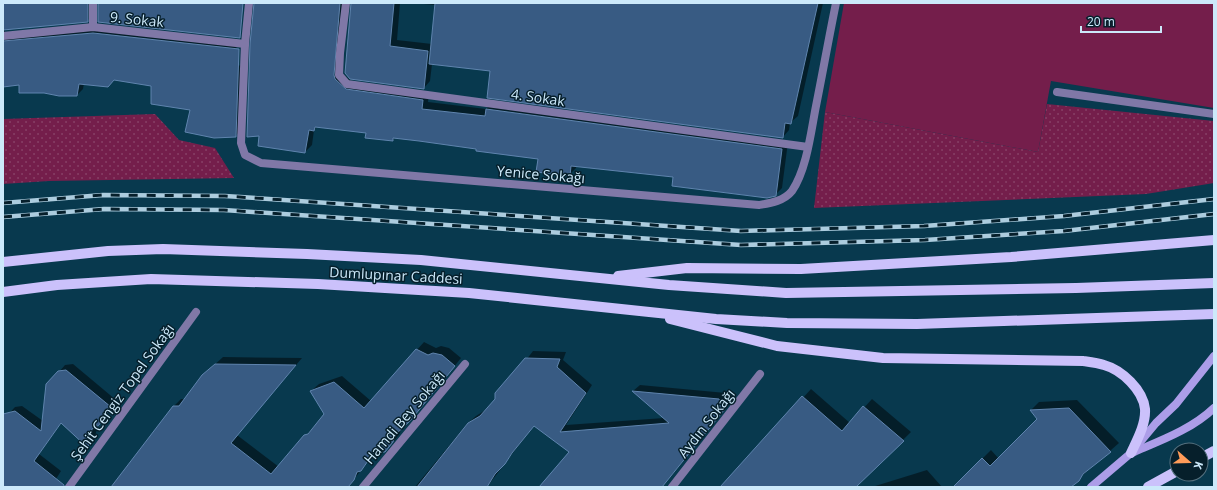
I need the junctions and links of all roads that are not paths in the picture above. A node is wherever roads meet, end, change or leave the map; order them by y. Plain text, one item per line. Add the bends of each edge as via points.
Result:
1 (93, 3) edge
2 (249, 3) edge
3 (346, 3) edge
4 (836, 3) edge
5 (93, 27) junction
6 (3, 36) edge
7 (245, 44) junction
8 (1057, 92) dead end
9 (1214, 114) edge
10 (808, 147) junction
11 (1214, 240) edge
12 (3, 262) edge
13 (604, 278) junction
14 (1214, 283) edge
15 (3, 292) edge
16 (631, 309) junction
17 (196, 312) dead end
18 (1214, 314) edge
19 (1214, 356) edge
20 (465, 364) dead end
21 (760, 374) dead end
22 (1214, 408) edge
23 (1131, 453) junction
24 (1169, 475) edge
25 (69, 487) edge
26 (363, 487) edge
27 (672, 487) edge
28 (1091, 487) edge
29 (1148, 487) edge

1 - 5 street
2 - 7 street, Yenice Sokağı
3 - 10 street, 4. Sokak via 339,75 347,84
4 - 10 street, Yenice Sokağı
5 - 6 street, 9. Sokak
5 - 7 street, 9. Sokak
7 - 10 street, Yenice Sokağı via 241,143 245,155 261,163 759,205 775,203 791,192 798,180
8 - 9 street
11 - 13 main road via 1012,257 801,268 687,268
12 - 13 main road, Dumlupınar Caddesi via 108,251 214,250 421,260
13 - 14 main road, Dumlupınar Caddesi via 786,293
15 - 16 main road, Dumlupınar Caddesi via 151,279 204,280 469,293
16 - 18 main road, Dumlupınar Caddesi via 716,319 787,323 917,324
16 - 23 main road via 777,346 883,358 1083,361 1105,365 1124,376 1145,408 1143,423
17 - 25 street, Şehit Cengiz Topel Sokağı
19 - 23 main road via 1176,404
20 - 26 street, Hamdi Bey Sokağı
21 - 27 street, Aydın Sokağı
22 - 23 main road via 1169,437
23 - 28 main road
24 - 29 main road

